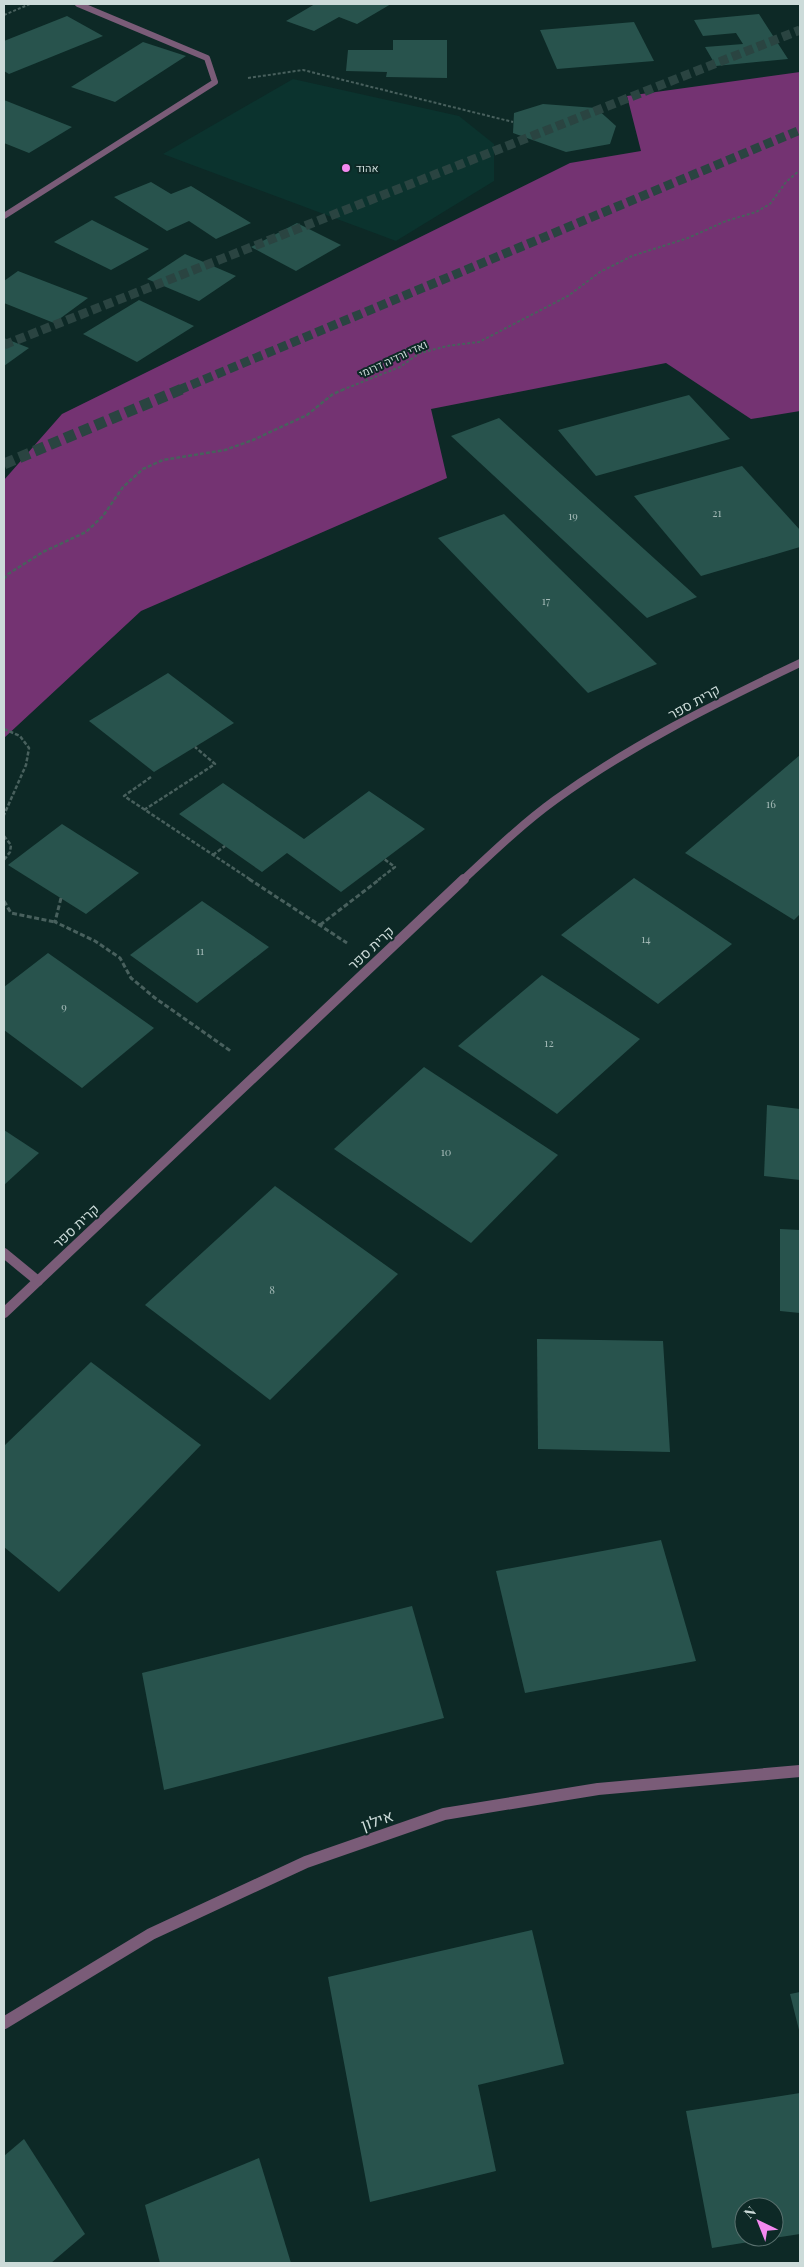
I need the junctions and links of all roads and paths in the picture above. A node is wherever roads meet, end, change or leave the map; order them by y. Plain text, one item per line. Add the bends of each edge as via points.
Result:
1 (30, 4) edge
2 (78, 4) edge
3 (4, 15) edge
4 (215, 82) junction
5 (513, 122) dead end
6 (800, 170) edge
7 (4, 216) edge
8 (4, 579) edge
9 (800, 663) edge
10 (4, 729) edge
11 (195, 747) dead end
12 (151, 777) dead end
13 (144, 810) junction
14 (4, 815) edge
15 (4, 836) edge
16 (225, 846) dead end
17 (213, 855) junction
18 (384, 859) dead end
19 (4, 860) edge
20 (61, 898) dead end
21 (4, 901) edge
22 (55, 922) junction
23 (320, 925) junction
24 (347, 942) dead end
25 (260, 1071) junction
26 (4, 1253) edge
27 (38, 1281) junction
28 (4, 1312) edge
29 (800, 1771) edge
30 (4, 2023) edge

1 - 3 path
2 - 4 street via 207,58
4 - 5 path via 303,70
4 - 7 street
6 - 8 path, ואדי ורדיה דרומי via 786,182 770,204 756,212 632,256 600,272 568,296 479,342 420,353 400,367 333,394 307,416 253,440 225,450 163,460 144,469 123,487 103,516 86,532 43,552
9 - 25 street, קרית ספר via 728,698 563,794 496,849
10 - 14 path via 20,736 28,748 26,765
11 - 13 path via 215,764
12 - 13 path via 124,796
13 - 17 path
15 - 19 path via 11,845
16 - 17 path
17 - 23 path
18 - 23 path via 395,867
20 - 22 path
21 - 22 path via 11,912
22 - 25 path via 95,941 120,958 130,978
23 - 24 path
25 - 27 street, קרית ספר
26 - 27 street
27 - 28 street, קרית ספר
29 - 30 street, אילון via 598,1789 444,1814 306,1862 151,1934

